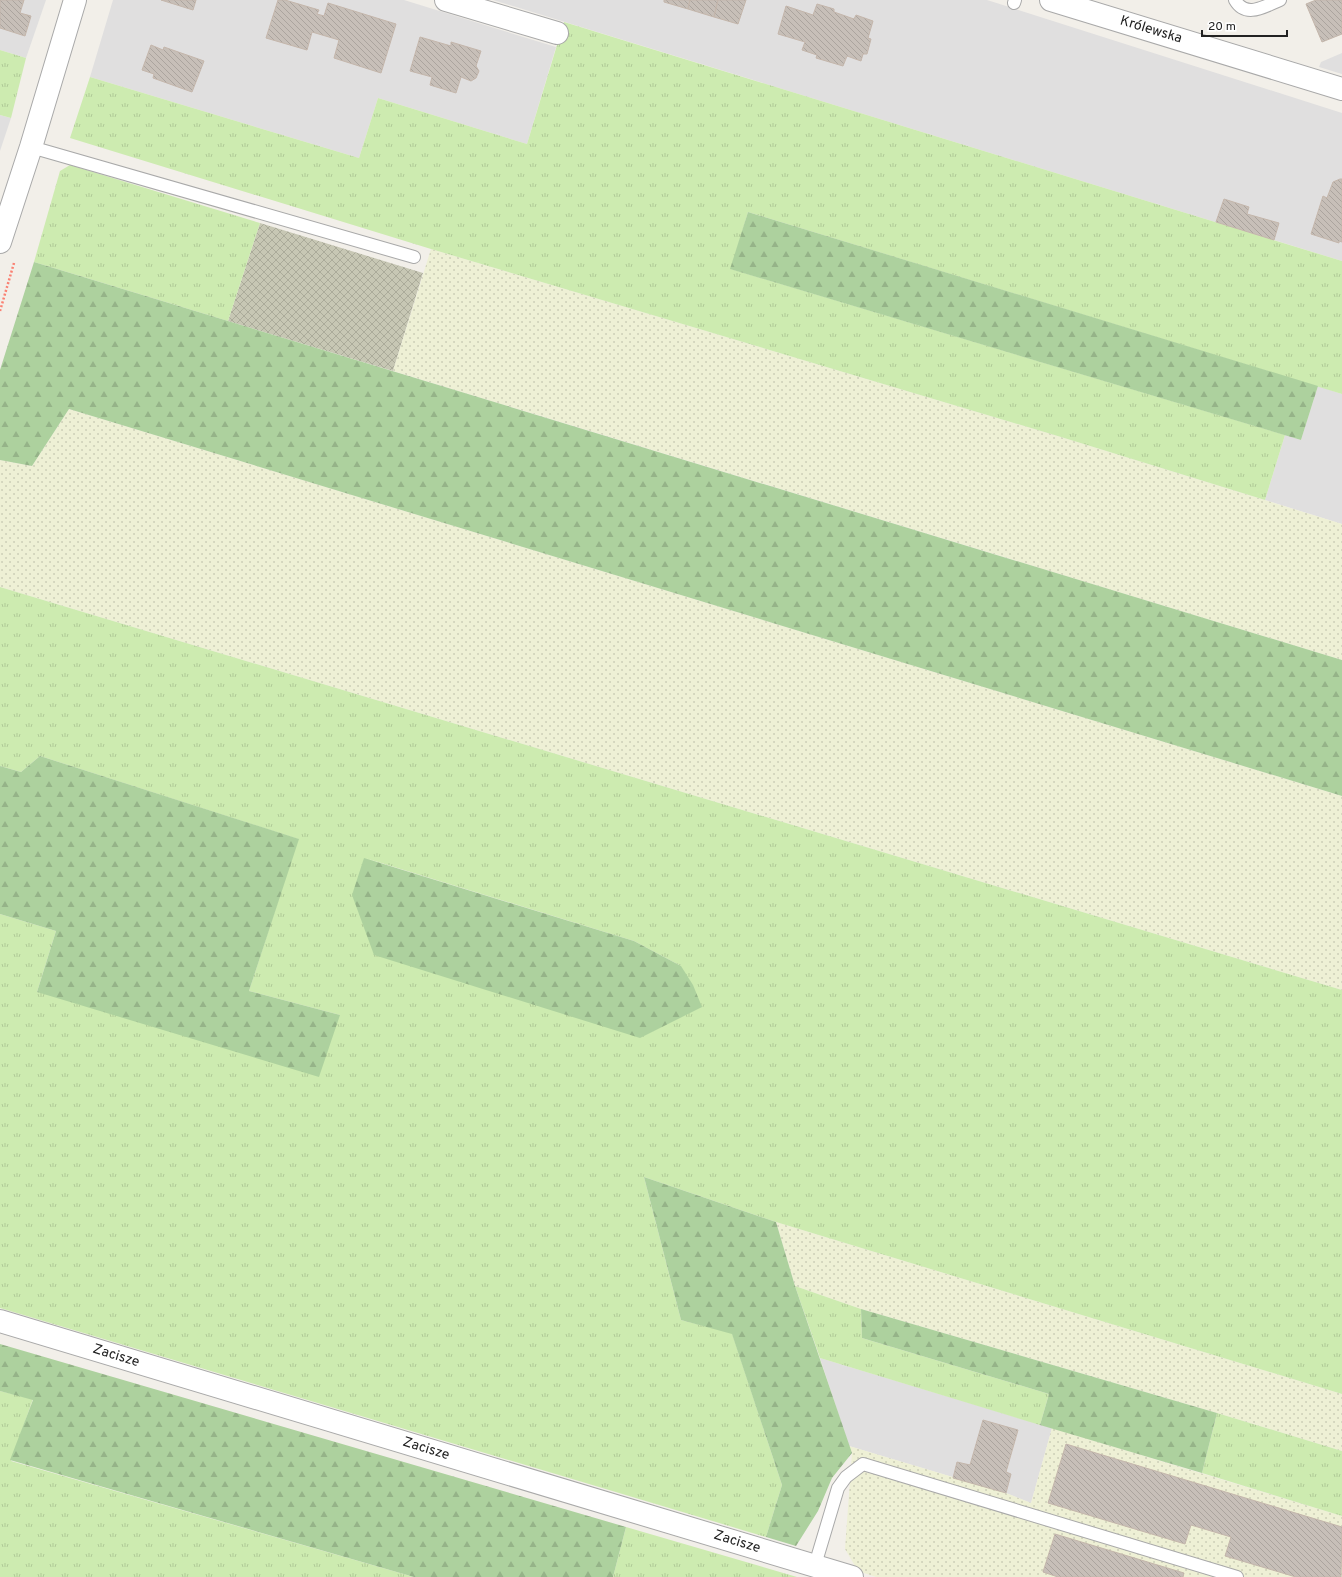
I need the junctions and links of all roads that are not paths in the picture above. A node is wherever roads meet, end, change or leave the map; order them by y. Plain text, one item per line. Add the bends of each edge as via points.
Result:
1 (74, 0) edge
2 (446, 0) edge
3 (1051, 0) edge
4 (1236, 0) edge
5 (1280, 0) edge
6 (557, 33) dead end
7 (1342, 89) edge
8 (31, 147) junction
9 (0, 242) edge
10 (414, 257) dead end
11 (0, 1321) edge
12 (815, 1571) edge
13 (852, 1577) edge
14 (1237, 1577) edge

1 - 8 street
2 - 6 street
3 - 7 street, Królewska
4 - 5 lane via 1238,5 1249,11 1261,9
8 - 9 street
8 - 10 lane
11 - 12 street, Zacisze
12 - 13 street, Zacisze
12 - 14 lane via 838,1488 846,1477 863,1464

